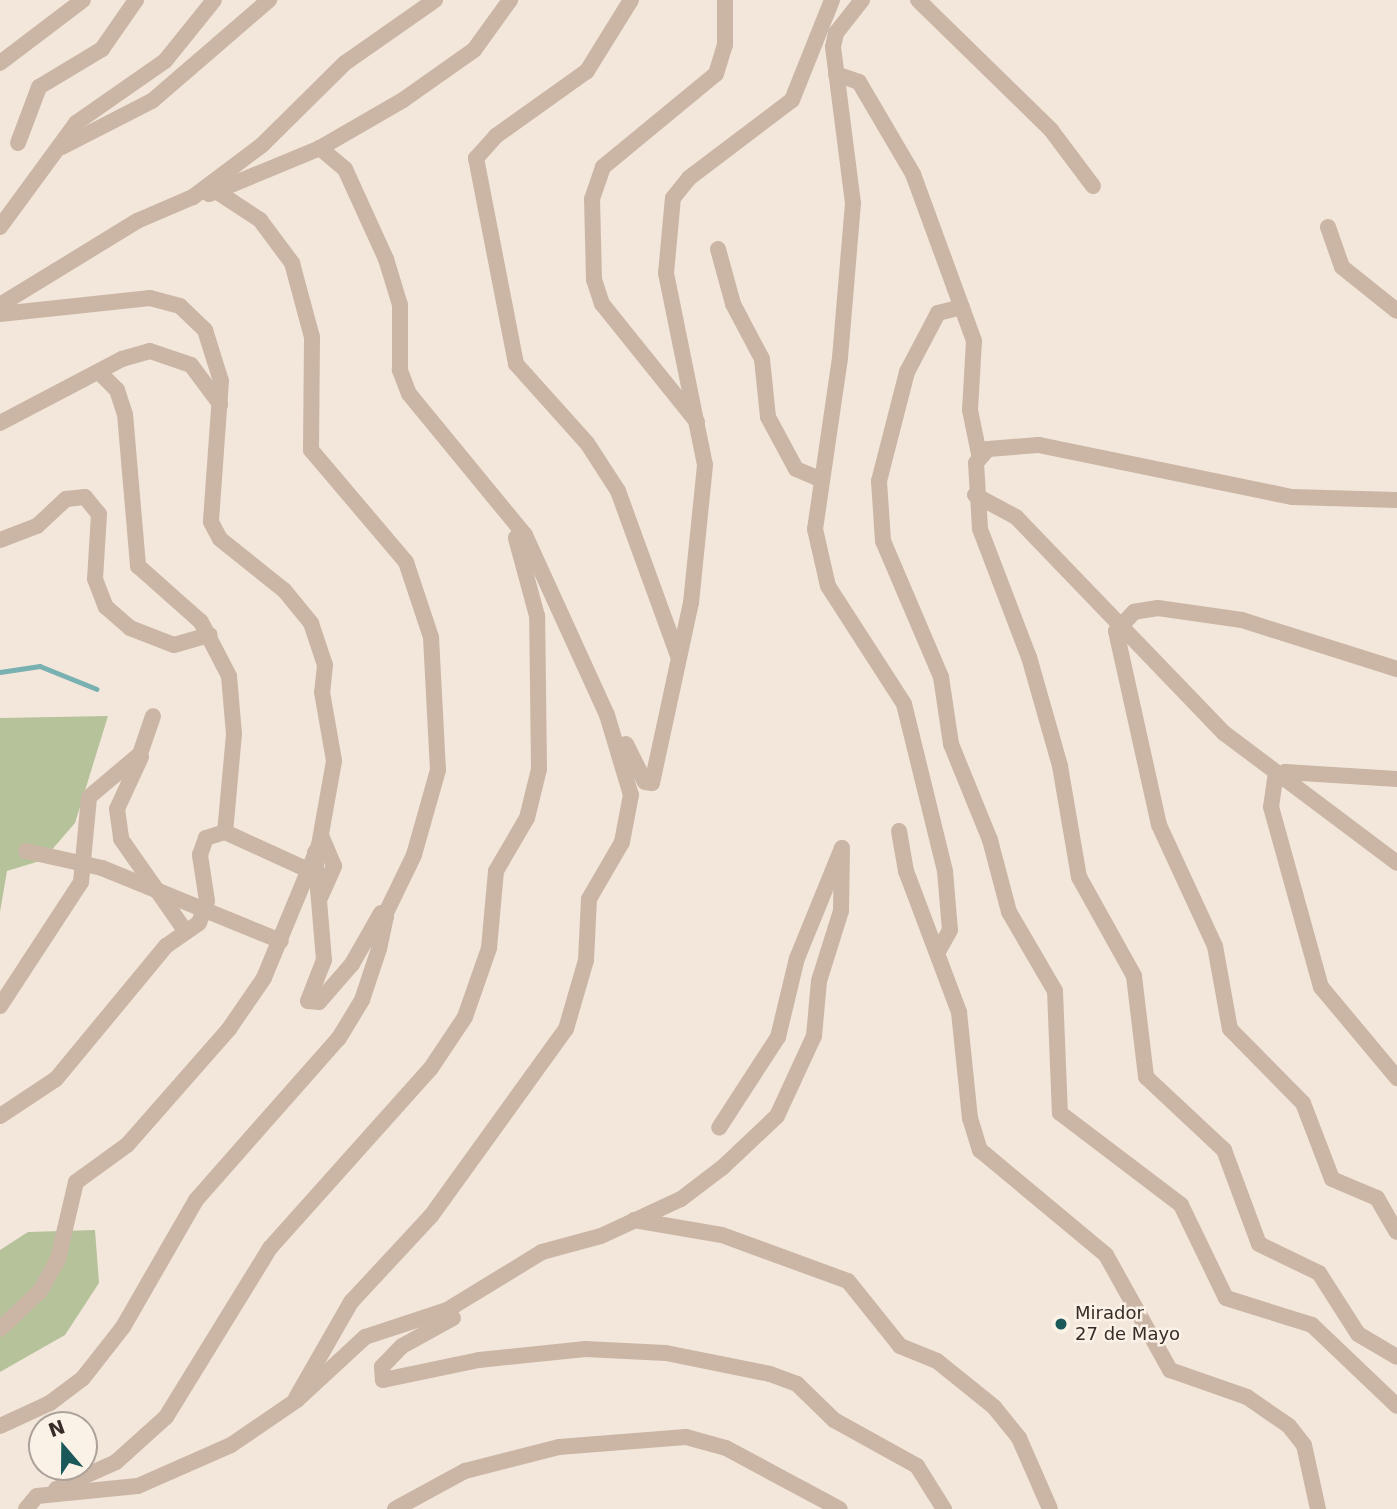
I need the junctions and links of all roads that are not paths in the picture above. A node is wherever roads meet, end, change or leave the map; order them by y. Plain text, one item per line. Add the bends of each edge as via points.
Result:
1 (83, 0) edge
2 (136, 0) edge
3 (214, 0) edge
4 (269, 0) edge
5 (435, 0) edge
6 (510, 0) edge
7 (631, 0) edge
8 (725, 0) edge
9 (832, 0) edge
10 (862, 0) edge
11 (918, 0) edge
12 (0, 63) edge
13 (836, 74) junction
14 (18, 143) dead end
15 (62, 147) junction
16 (320, 148) junction
17 (1093, 186) dead end
18 (216, 191) junction
19 (193, 197) junction
20 (0, 227) edge
21 (1328, 227) dead end
22 (718, 249) dead end
23 (0, 305) edge
24 (962, 307) junction
25 (1397, 311) edge
26 (0, 314) edge
27 (100, 373) junction
28 (220, 404) junction
29 (0, 423) edge
30 (699, 423) junction
31 (979, 454) junction
32 (820, 479) junction
33 (975, 495) junction
34 (1397, 500) edge
35 (508, 513) junction
36 (0, 540) edge
37 (1118, 627) junction
38 (210, 635) junction
39 (678, 656) junction
40 (1397, 668) edge
41 (153, 716) dead end
42 (612, 729) junction
43 (140, 754) junction
44 (1278, 775) junction
45 (1397, 779) edge
46 (899, 831) dead end
47 (225, 832) junction
48 (321, 836) junction
49 (26, 851) dead end
50 (315, 852) junction
51 (1397, 863) edge
52 (83, 864) junction
53 (306, 869) junction
54 (161, 892) junction
55 (320, 898) junction
56 (205, 909) junction
57 (385, 915) junction
58 (184, 929) junction
59 (281, 940) junction
60 (939, 950) junction
61 (0, 1006) edge
62 (1397, 1078) edge
63 (0, 1115) edge
64 (719, 1128) dead end
65 (634, 1220) junction
66 (1397, 1232) edge
67 (561, 1246) junction
68 (0, 1329) edge
69 (1397, 1357) edge
70 (297, 1400) junction
71 (1397, 1406) edge
72 (0, 1426) edge
73 (37, 1496) junction
74 (26, 1509) edge
75 (395, 1509) edge
76 (840, 1509) edge
77 (944, 1509) edge
78 (1050, 1509) edge
79 (1318, 1509) edge

1 - 12 street
2 - 14 street via 102,48 39,87
3 - 15 street via 165,61 131,90 88,113
4 - 15 street via 152,101
5 - 19 street via 345,63 262,145
6 - 16 street via 474,50
7 - 39 street via 587,71 496,136 476,158 516,364 587,443 618,491
8 - 30 street via 724,45 716,75 603,167 592,199 594,280 602,304
9 - 30 street via 792,100 689,178 673,198 666,273
10 - 13 street via 836,33
11 - 17 street via 1051,130
13 - 24 street via 859,82 913,174
13 - 32 street via 853,203 840,358
15 - 20 street
16 - 18 street
16 - 35 street via 350,178 389,268 400,305 400,370 409,394
18 - 19 street
18 - 57 street via 269,229 292,263 312,337 311,450 406,562 431,637 438,770 414,855
19 - 23 street via 137,221
21 - 25 street via 1342,267
22 - 32 street via 733,304 762,359 768,417 796,469
24 - 31 street via 974,341 970,410
24 - 71 street via 938,313 907,372 879,481 883,541 940,677 951,744 990,840 1009,912 1055,991 1060,1113 1181,1205 1226,1298 1312,1325
26 - 28 street via 111,300 168,300 193,316 212,342
27 - 28 street via 139,352 166,353 191,365
27 - 29 street
27 - 38 street via 122,402 138,566
28 - 48 street via 211,522 220,540 293,600 321,646 334,761
30 - 39 street via 705,465 691,603
31 - 33 street
31 - 34 street via 1038,445 1300,498
32 - 60 street via 815,529 828,586 897,685 926,780 950,912 950,930
33 - 37 street via 1016,517
33 - 69 street via 980,529 1060,766 1079,877 1134,976 1146,1077 1224,1150 1259,1244 1319,1273 1353,1328
35 - 42 street via 542,570
35 - 73 street via 535,606 539,769 527,818 496,871 488,948 465,1017 431,1068 270,1248 206,1362 166,1417 116,1462
36 - 38 street via 37,526 66,499 85,498 100,514 95,579 106,607 130,628 174,645
37 - 40 street via 1134,612 1170,609 1242,620
37 - 44 street via 1224,733
37 - 66 street via 1159,825 1215,946 1230,1029 1303,1103 1332,1179 1377,1199
38 - 47 street via 229,676 234,734
39 - 42 street via 652,783 645,782
41 - 43 street
42 - 70 street via 631,795 630,814 589,899 586,960 566,1029 447,1195 387,1269 351,1302
43 - 52 street via 89,797
43 - 54 street via 117,809 118,827 126,852
44 - 45 street
44 - 51 street
44 - 62 street via 1271,791 1272,823 1321,988
46 - 60 street via 911,886
47 - 53 street
47 - 56 street via 202,844
48 - 50 street
48 - 55 street via 334,866
49 - 52 street
50 - 53 street
50 - 55 street
52 - 54 street
52 - 61 street via 75,893
53 - 59 street
54 - 56 street
54 - 58 street
55 - 57 street via 324,960 308,995 313,1004 352,964 376,915
56 - 58 street via 199,923
56 - 59 street
57 - 72 street via 374,972 339,1038 196,1200 123,1327 70,1389
58 - 63 street via 56,1079
59 - 68 street via 229,1029 127,1145 76,1182 58,1259 40,1291
60 - 79 street via 963,1029 970,1118 980,1150 1106,1255 1170,1370 1247,1396 1289,1426 1304,1445
64 - 65 street via 778,1037 797,958 842,848 838,930 820,981 814,1036 787,1101 723,1167 681,1199
65 - 67 street
65 - 78 street via 722,1235 848,1281 900,1346 948,1368 994,1407 1019,1438
67 - 70 street via 447,1310 365,1337
67 - 77 street via 402,1346 382,1367 383,1380 479,1360 585,1349 666,1353 770,1374 797,1384 834,1420 917,1466
70 - 73 street via 246,1437 150,1481
73 - 74 street
75 - 76 street via 465,1471 559,1447 687,1437 737,1454

